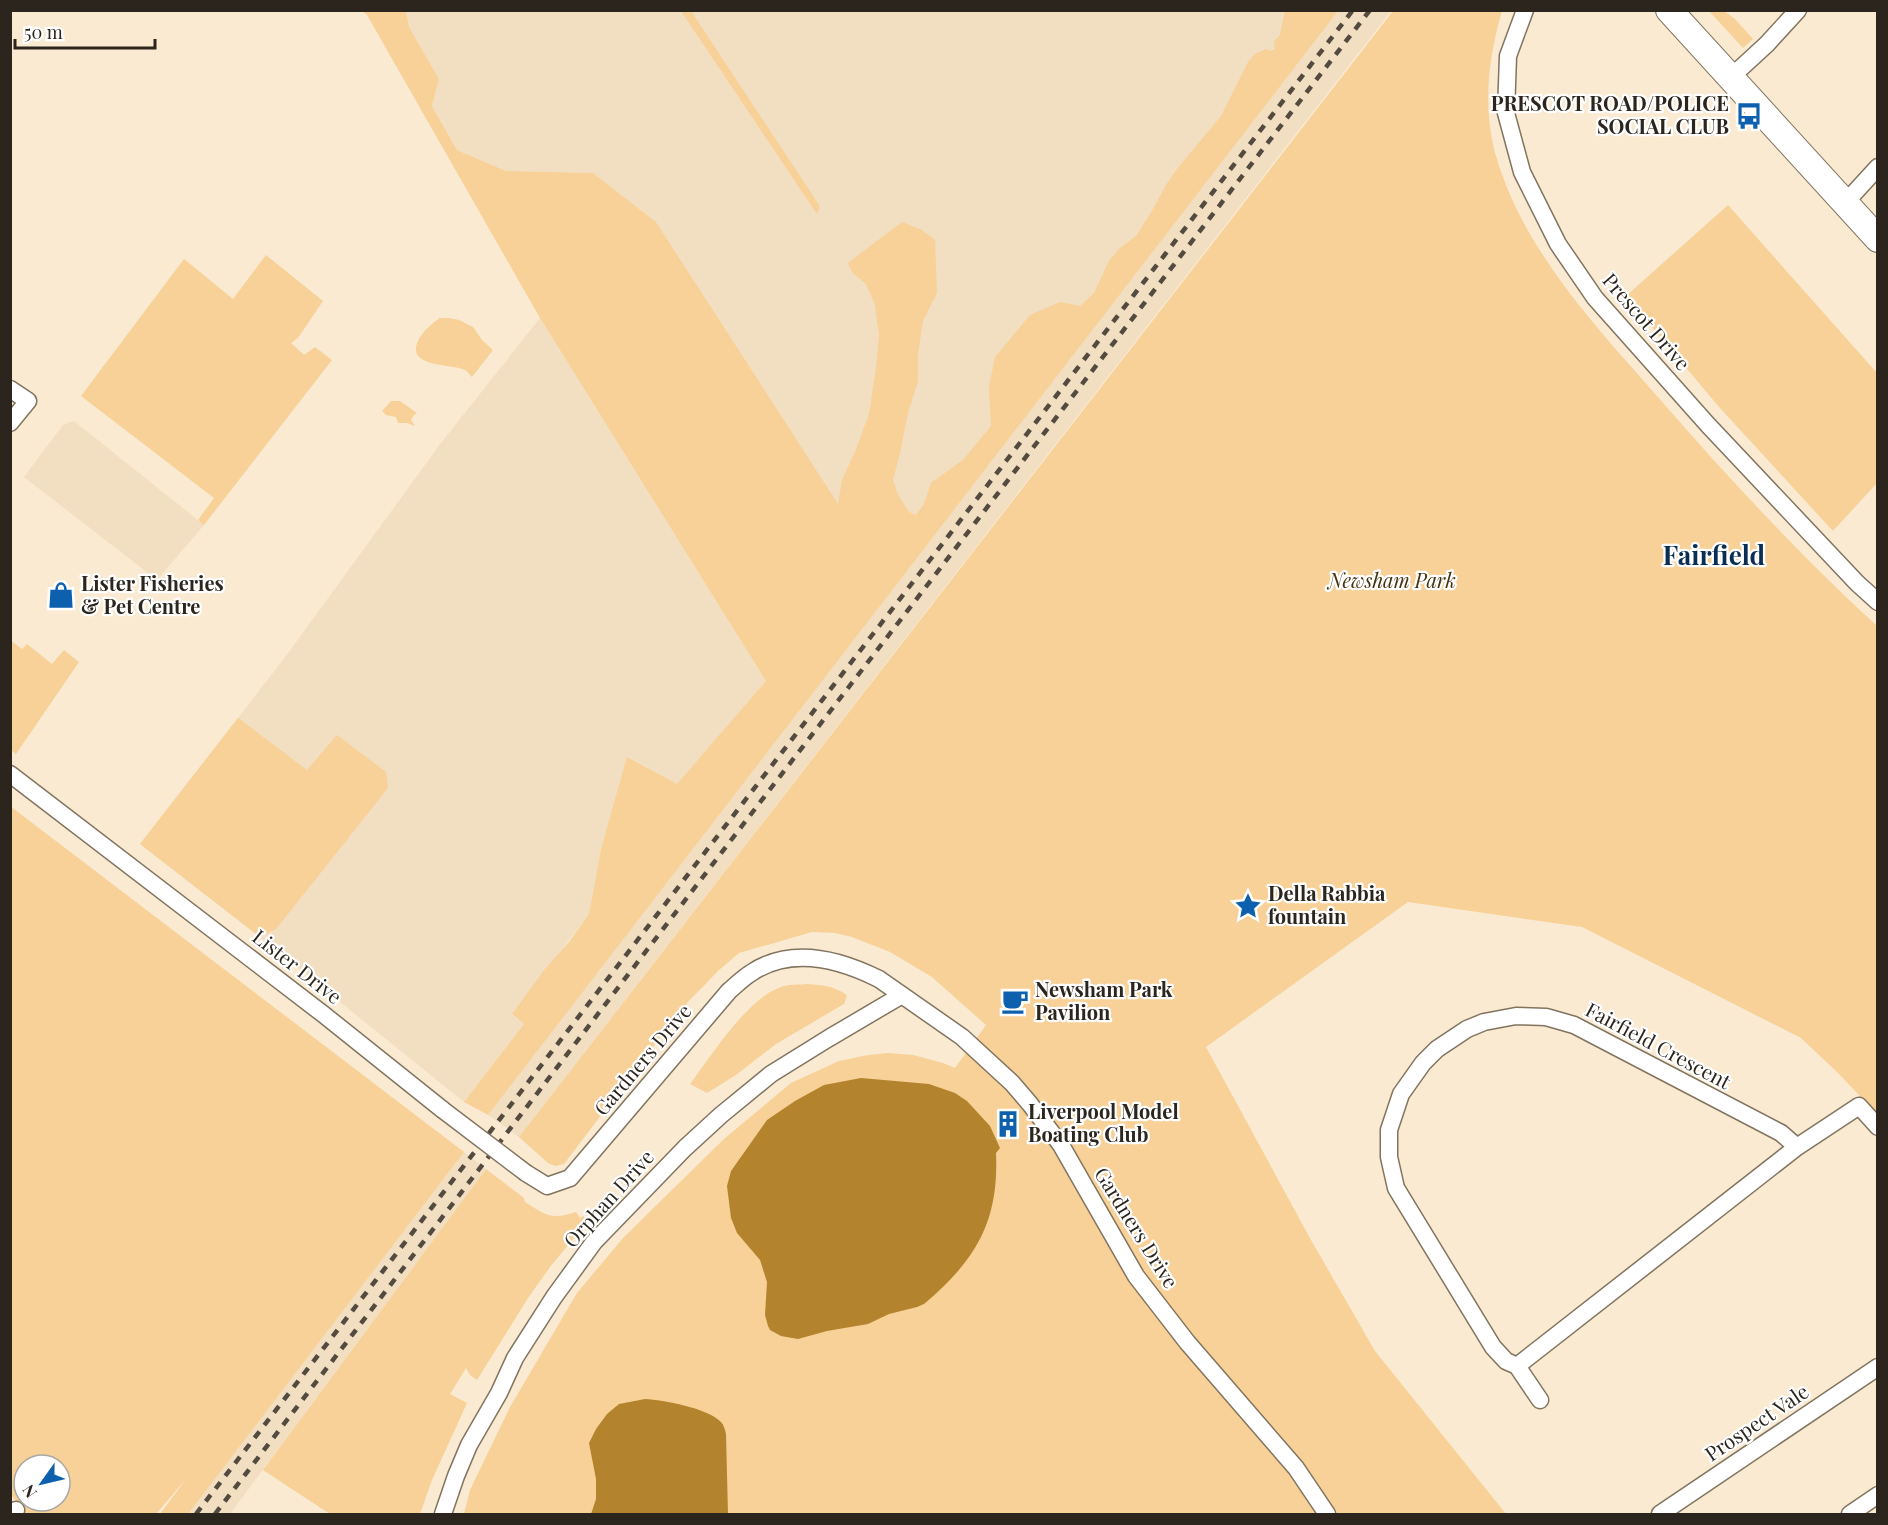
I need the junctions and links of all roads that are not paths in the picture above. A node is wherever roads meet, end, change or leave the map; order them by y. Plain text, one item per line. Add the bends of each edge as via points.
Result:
1 (1525, 10) edge
2 (1668, 10) edge
3 (1798, 10) edge
4 (1730, 78) junction
5 (1878, 167) edge
6 (1845, 203) junction
7 (1878, 239) edge
8 (10, 389) edge
9 (10, 423) edge
10 (1878, 602) edge
11 (10, 774) edge
12 (902, 996) junction
13 (1878, 1127) edge
14 (1797, 1147) junction
15 (559, 1182) joint
16 (1517, 1366) junction
17 (1878, 1367) edge
18 (1540, 1400) dead end
19 (1878, 1495) edge
20 (443, 1515) edge
21 (1327, 1515) edge
22 (1660, 1515) edge
23 (1850, 1515) edge

1 - 10 street, Prescot Drive via 1508,56 1506,113 1522,172 1558,244 1595,298 1685,399
2 - 4 main road
3 - 4 street
4 - 6 main road
5 - 6 street
6 - 7 main road
8 - 9 street via 28,401
11 - 15 street, Lister Drive, bridge via 526,1173 547,1186
12 - 15 street, Gardners Drive via 879,979 843,963 808,957 775,962 751,972 729,991 582,1165 570,1178
12 - 20 street, Orphan Drive via 771,1074 685,1148 594,1242 516,1358 469,1445
12 - 21 street, Gardners Drive via 962,1037 1030,1104 1061,1145 1136,1276 1187,1342 1296,1468
13 - 14 street via 1859,1106
14 - 16 street
14 - 16 street, Fairfield Crescent via 1780,1133 1561,1020 1532,1016 1501,1018 1467,1029 1437,1049 1411,1077 1394,1111 1389,1157 1396,1188 1493,1347
16 - 18 street, Fairfield Crescent
17 - 22 street, Prospect Vale
19 - 23 street

